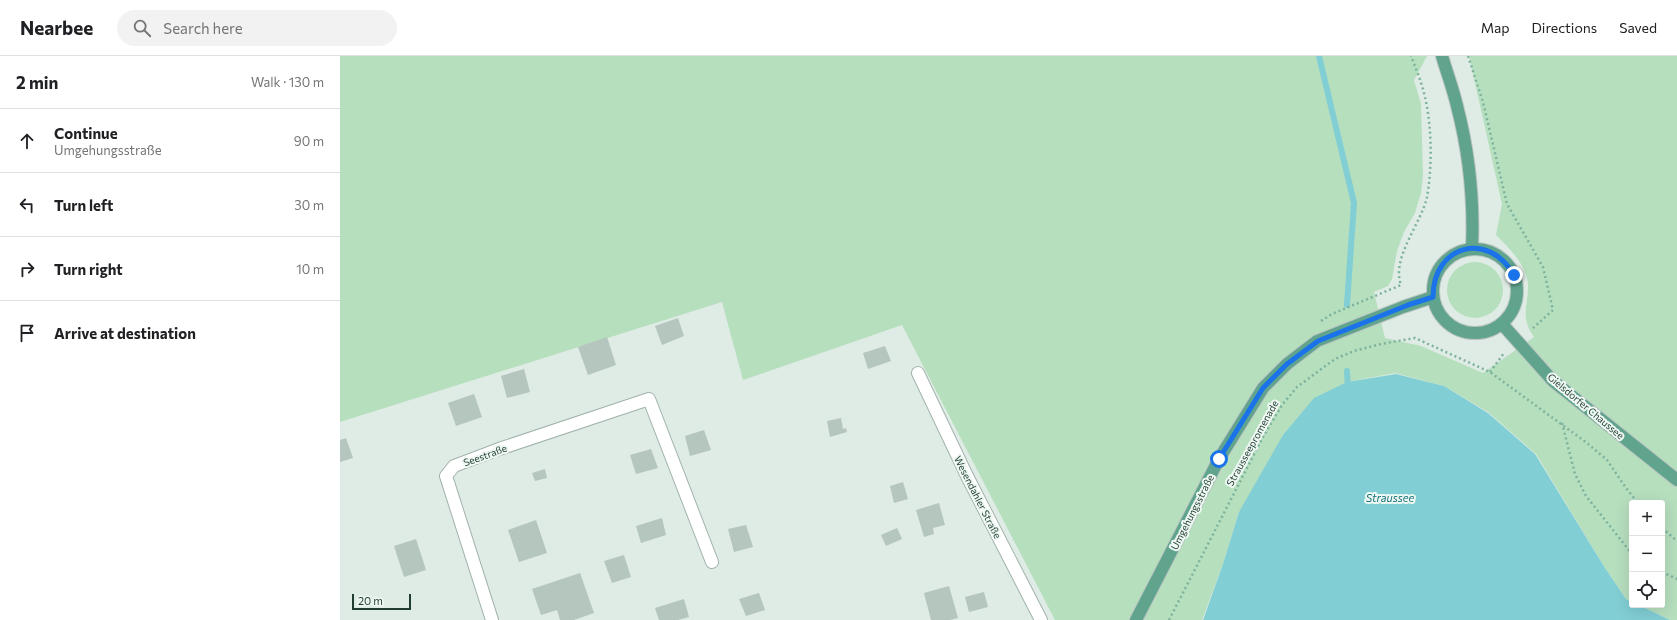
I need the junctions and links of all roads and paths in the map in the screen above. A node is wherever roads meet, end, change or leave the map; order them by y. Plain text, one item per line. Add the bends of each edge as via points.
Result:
1 (1411, 56) edge
2 (1442, 56) edge
3 (1468, 56) edge
4 (1472, 248) junction
5 (1401, 285) dead end
6 (1433, 297) junction
7 (1502, 324) junction
8 (1533, 328) dead end
9 (1504, 353) dead end
10 (1490, 372) junction
11 (918, 373) dead end
12 (1562, 423) junction
13 (1677, 480) edge
14 (1636, 500) edge
15 (1665, 531) edge
16 (1677, 541) edge
17 (1629, 550) edge
18 (712, 562) dead end
19 (1665, 573) edge
20 (1677, 579) edge
21 (492, 620) edge
22 (1041, 620) edge
23 (1136, 620) edge
24 (1169, 620) edge

1 - 5 path via 1427,104 1430,138 1429,178 1427,197 1419,221 1400,261
2 - 4 main road via 1457,107 1467,158 1473,226
3 - 8 path via 1483,102 1507,204 1543,267 1553,310
4 - 6 main road via 1446,259 1433,283
4 - 7 main road via 1497,255 1514,275 1517,288 1516,302
6 - 7 main road via 1437,310 1454,328 1478,333
6 - 23 main road, Umgehungsstraße via 1318,341 1287,364 1263,388 1219,459
7 - 13 main road, Gielsdorfer Chaussee via 1553,381
9 - 10 path
10 - 12 path, Strausseepromenade
10 - 24 path, Strausseepromenade via 1415,338 1354,351 1317,371 1297,387 1266,430
11 - 22 street, Wesendahler Straße via 967,476
12 - 14 path, Strausseepromenade via 1607,460
12 - 17 path via 1576,474 1586,496
15 - 16 path
18 - 21 street, Seestraße via 649,399 454,466 446,476
19 - 20 path

